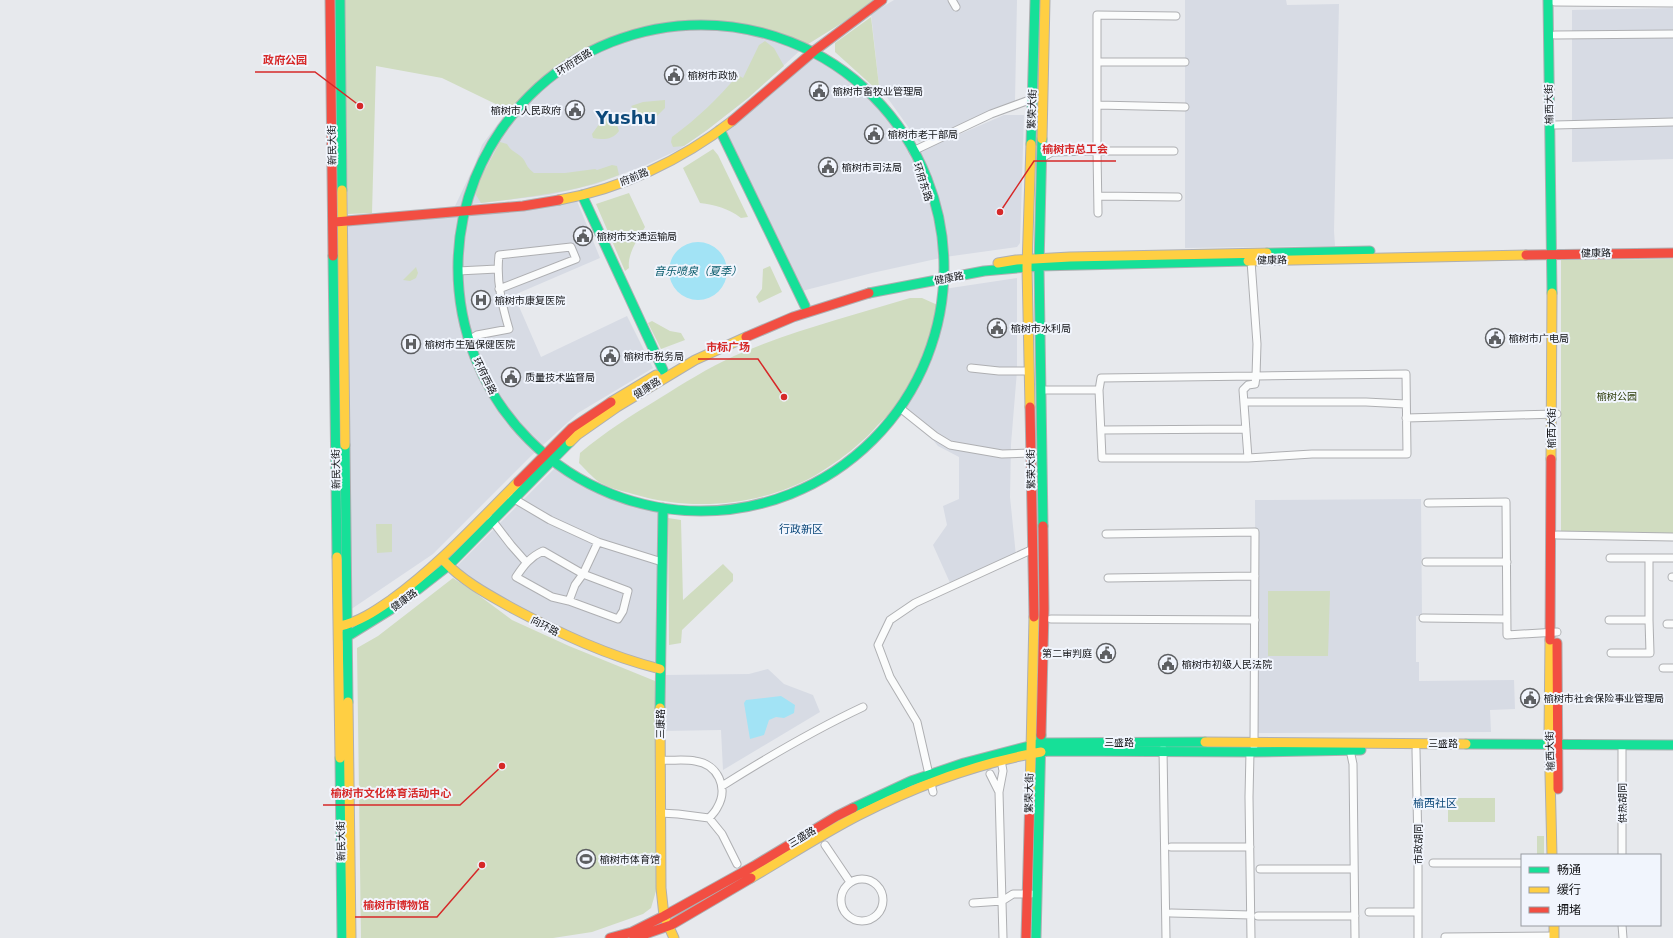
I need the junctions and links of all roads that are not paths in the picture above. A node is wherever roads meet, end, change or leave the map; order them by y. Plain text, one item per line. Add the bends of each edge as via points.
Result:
1 (330, 0) edge
2 (340, 0) edge
3 (882, 0) edge
4 (952, 0) edge
5 (1035, 0) edge
6 (1045, 0) edge
7 (1553, 1) edge
8 (1673, 3) edge
9 (956, 7) dead end
10 (1176, 16) dead end
11 (1673, 34) edge
12 (1555, 35) junction
13 (616, 40) joint
14 (814, 51) junction
15 (1097, 62) junction
16 (1185, 62) dead end
17 (1032, 100) junction
18 (1097, 105) junction
19 (1185, 107) dead end
20 (1673, 122) edge
21 (1555, 125) junction
22 (720, 130) junction
23 (1097, 151) junction
24 (1174, 151) dead end
25 (913, 152) junction
26 (1042, 158) junction
27 (582, 195) junction
28 (1098, 196) junction
29 (1178, 197) dead end
30 (464, 211) junction
31 (1098, 213) dead end
32 (333, 222) junction
33 (343, 222) junction
34 (1673, 247) edge
35 (1553, 251) junction
36 (1673, 252) edge
37 (1250, 261) junction
38 (1040, 262) junction
39 (1027, 263) junction
40 (497, 269) junction
41 (458, 271) junction
42 (945, 275) junction
43 (499, 289) junction
44 (805, 306) junction
45 (469, 340) junction
46 (971, 368) dead end
47 (663, 370) junction
48 (1029, 371) junction
49 (1256, 376) junction
50 (1041, 390) junction
51 (1099, 390) junction
52 (1245, 402) junction
53 (1405, 404) junction
54 (900, 408) junction
55 (1554, 414) junction
56 (1406, 418) junction
57 (1246, 429) junction
58 (1101, 430) junction
59 (545, 454) junction
60 (1030, 454) junction
61 (1248, 458) junction
62 (552, 460) junction
63 (790, 494) joint
64 (510, 496) junction
65 (1428, 504) dead end
66 (663, 508) junction
67 (490, 517) junction
68 (1106, 534) dead end
69 (1557, 535) junction
70 (1673, 537) edge
71 (598, 542) junction
72 (1033, 549) junction
73 (1610, 558) dead end
74 (1649, 558) junction
75 (1673, 558) edge
76 (526, 562) junction
77 (662, 562) junction
78 (1426, 562) dead end
79 (1507, 562) junction
80 (445, 563) junction
81 (583, 574) junction
82 (1255, 576) junction
83 (1108, 578) dead end
84 (569, 601) junction
85 (1423, 618) dead end
86 (1051, 619) dead end
87 (1506, 619) junction
88 (1255, 620) junction
89 (1609, 620) dead end
90 (1649, 620) junction
91 (348, 625) junction
92 (338, 626) junction
93 (1554, 632) junction
94 (338, 636) junction
95 (348, 636) junction
96 (1611, 653) dead end
97 (1663, 668) dead end
98 (1673, 668) edge
99 (660, 669) junction
100 (863, 707) dead end
101 (1254, 742) junction
102 (1673, 745) edge
103 (1041, 747) junction
104 (1163, 747) junction
105 (1554, 747) junction
106 (1031, 749) junction
107 (1350, 750) junction
108 (1416, 750) junction
109 (1622, 750) junction
110 (1673, 751) edge
111 (1252, 752) junction
112 (660, 760) junction
113 (1001, 760) junction
114 (990, 774) dead end
115 (930, 783) junction
116 (722, 786) junction
117 (999, 792) junction
118 (660, 814) junction
119 (709, 818) junction
120 (825, 845) dead end
121 (1171, 847) dead end
122 (1250, 847) junction
123 (1552, 854) edge
124 (1558, 854) edge
125 (1622, 854) edge
126 (1433, 863) dead end
127 (1521, 863) edge
128 (737, 864) dead end
129 (1260, 869) dead end
130 (1354, 869) junction
131 (850, 882) junction
132 (1027, 894) junction
133 (1037, 894) junction
134 (1002, 901) junction
135 (973, 903) dead end
136 (1369, 912) dead end
137 (1418, 912) junction
138 (1171, 913) dead end
139 (1255, 915) junction
140 (664, 916) junction
141 (1355, 916) junction
142 (668, 926) junction
143 (1554, 926) edge
144 (1558, 926) edge
145 (1622, 926) edge
146 (1446, 937) edge
147 (1555, 937) edge
148 (342, 938) edge
149 (351, 938) edge
150 (610, 938) edge
151 (634, 938) edge
152 (674, 938) edge
153 (1003, 938) edge
154 (1026, 938) edge
155 (1036, 938) edge
156 (1166, 938) edge
157 (1251, 938) edge
158 (1355, 938) edge
159 (1418, 938) edge
160 (1623, 938) edge

1 - 32 main road, 新民大街
2 - 33 main road, 新民大街
3 - 14 main road, 府前路
4 - 9 street
5 - 17 main road, 繁荣大街
6 - 26 main road, 繁荣大街
7 - 8 street
7 - 12 main road, 榆西大街
7 - 35 main road, 榆西大街
10 - 15 street via 1097,15
11 - 12 street
12 - 21 main road, 榆西大街
13 - 14 main road, 环府东路 via 649,30 682,25 716,24 770,34
13 - 30 main road, 环府西路 via 585,54 556,72 513,114 489,148
14 - 22 main road, 府前路
14 - 25 main road, 环府东路 via 838,66 871,95 899,128
15 - 16 street
15 - 18 street
17 - 25 street via 984,117
17 - 39 main road, 繁荣大街
18 - 19 street
18 - 23 street
20 - 21 street
21 - 35 main road, 榆西大街
22 - 27 main road, 府前路 via 707,140 631,180
22 - 44 main road
23 - 24 street
23 - 26 street via 1052,152
23 - 28 street
25 - 42 main road, 环府东路 via 941,241 945,257
26 - 38 main road, 繁荣大街
27 - 30 main road, 府前路 via 523,206
27 - 47 main road
28 - 29 street
28 - 31 street
30 - 33 main road, 府前路
30 - 41 main road, 环府西路
32 - 33 main road, 府前路
32 - 92 main road, 新民大街
33 - 91 main road, 新民大街
34 - 35 main road, 健康路
35 - 36 main road, 健康路
35 - 37 main road, 健康路
35 - 38 main road, 健康路 via 1265,253
35 - 55 main road, 榆西大街
37 - 38 main road, 健康路
37 - 49 street via 1257,344
38 - 39 main road, 健康路
38 - 50 main road, 繁荣大街
39 - 42 main road, 健康路
39 - 48 main road, 繁荣大街
40 - 41 street
40 - 43 street
40 - 43 street via 499,255 570,247 576,259
41 - 45 main road, 环府西路 via 462,311
42 - 44 main road, 健康路 via 858,291
42 - 54 main road, 环府东路 via 940,315 932,344 921,372
42 - 62 main road, 健康路 via 831,304 793,317 695,360 617,407 577,435
43 - 45 street via 509,329 477,335
44 - 47 main road, 健康路 via 692,354
45 - 59 main road, 环府西路 via 483,375 500,404 520,431
46 - 48 street
47 - 59 main road, 健康路 via 594,412 572,428
48 - 60 main road, 繁荣大街
49 - 51 street via 1100,378
49 - 52 street via 1255,384 1243,390
49 - 53 street via 1406,374
50 - 51 street
50 - 103 main road, 繁荣大街 via 1044,609
51 - 58 street
52 - 53 street
52 - 57 street
53 - 56 street
54 - 60 street via 950,445 1002,454
54 - 63 main road, 环府东路 via 867,446 843,465 818,481
55 - 56 street
55 - 69 main road, 榆西大街
55 - 93 main road, 榆西大街
56 - 61 street via 1407,454 1312,454
57 - 58 street
57 - 61 street
58 - 61 street via 1102,458
59 - 62 main road, 环府西路
59 - 64 main road, 健康路
60 - 72 main road, 繁荣大街
62 - 64 main road, 健康路
62 - 66 main road, 环府西路 via 609,493
63 - 66 main road, 环府西路 via 731,509
64 - 67 main road, 健康路
64 - 71 street via 550,520
65 - 79 street via 1506,502
66 - 77 main road, 三康路
67 - 76 street
67 - 80 main road, 健康路
68 - 82 street via 1255,532
69 - 70 street
69 - 93 main road, 榆西大街
71 - 77 street
71 - 81 street
72 - 106 main road, 繁荣大街
72 - 115 street via 915,602 890,620 878,645 890,677 917,722
73 - 74 street
74 - 75 street
74 - 90 street
76 - 81 street via 543,551
76 - 84 street via 516,577 552,597
77 - 99 main road, 三康路
78 - 79 street
79 - 87 street
80 - 91 main road, 健康路 via 368,615
80 - 95 main road, 健康路 via 398,605
80 - 99 main road, 向环路 via 470,586 548,628 587,647 629,662
81 - 84 street via 575,585
81 - 84 street via 628,590 623,611 618,619
82 - 83 street
82 - 88 street
85 - 87 street
86 - 88 street
87 - 93 street via 1507,635
88 - 101 street
89 - 90 street
90 - 96 street via 1650,653
91 - 92 main road, 健康路
91 - 95 main road, 新民大街
92 - 94 main road, 新民大街
93 - 105 main road, 榆西大街
94 - 95 main road
94 - 148 main road, 新民大街
95 - 149 main road, 新民大街
97 - 98 street
99 - 112 main road, 三康路
100 - 116 street via 824,725
101 - 104 main road, 三盛路
101 - 105 main road, 三盛路
101 - 111 street
102 - 105 main road, 三盛路
103 - 104 main road, 三盛路
103 - 106 main road, 三盛路
103 - 133 main road, 繁荣大街
104 - 111 main road, 三盛路
104 - 156 street
105 - 108 main road, 三盛路
105 - 109 main road, 三盛路
105 - 123 main road, 榆西大街
105 - 124 main road, 榆西大街
106 - 113 main road, 三盛路
106 - 115 main road, 三盛路
106 - 132 main road, 繁荣大街
107 - 108 main road, 三盛路
107 - 111 main road, 三盛路
107 - 130 street via 1353,764
108 - 137 street, 市政胡同
109 - 110 main road, 三盛路
109 - 125 street, 供热胡同
111 - 122 street
112 - 116 street via 696,761 714,769
112 - 118 main road, 三康路
113 - 115 main road, 三盛路
113 - 117 street via 1003,771
114 - 117 street
115 - 140 main road, 三盛路 via 837,816
115 - 142 main road via 859,815
116 - 119 street via 717,808
117 - 134 street
118 - 119 street
118 - 140 main road, 三康路
119 - 128 street via 722,834
120 - 131 street
121 - 122 street
122 - 139 street
126 - 127 street
129 - 130 street
130 - 141 street
131 - 131 street via 842,893 844,912 860,921 875,918 883,906 884,899 878,885 865,879
132 - 133 street
132 - 134 street via 1013,894
132 - 154 main road, 繁荣大街
133 - 155 main road, 繁荣大街
134 - 135 street
134 - 153 street
136 - 137 street
137 - 159 street, 市政胡同
138 - 139 street
139 - 141 street
139 - 157 street
140 - 142 main road, 三康路
140 - 150 main road, 三盛路 via 632,932
141 - 158 street
142 - 151 main road
142 - 152 main road, 三康路
143 - 147 main road
144 - 147 main road
145 - 160 street
146 - 147 street

